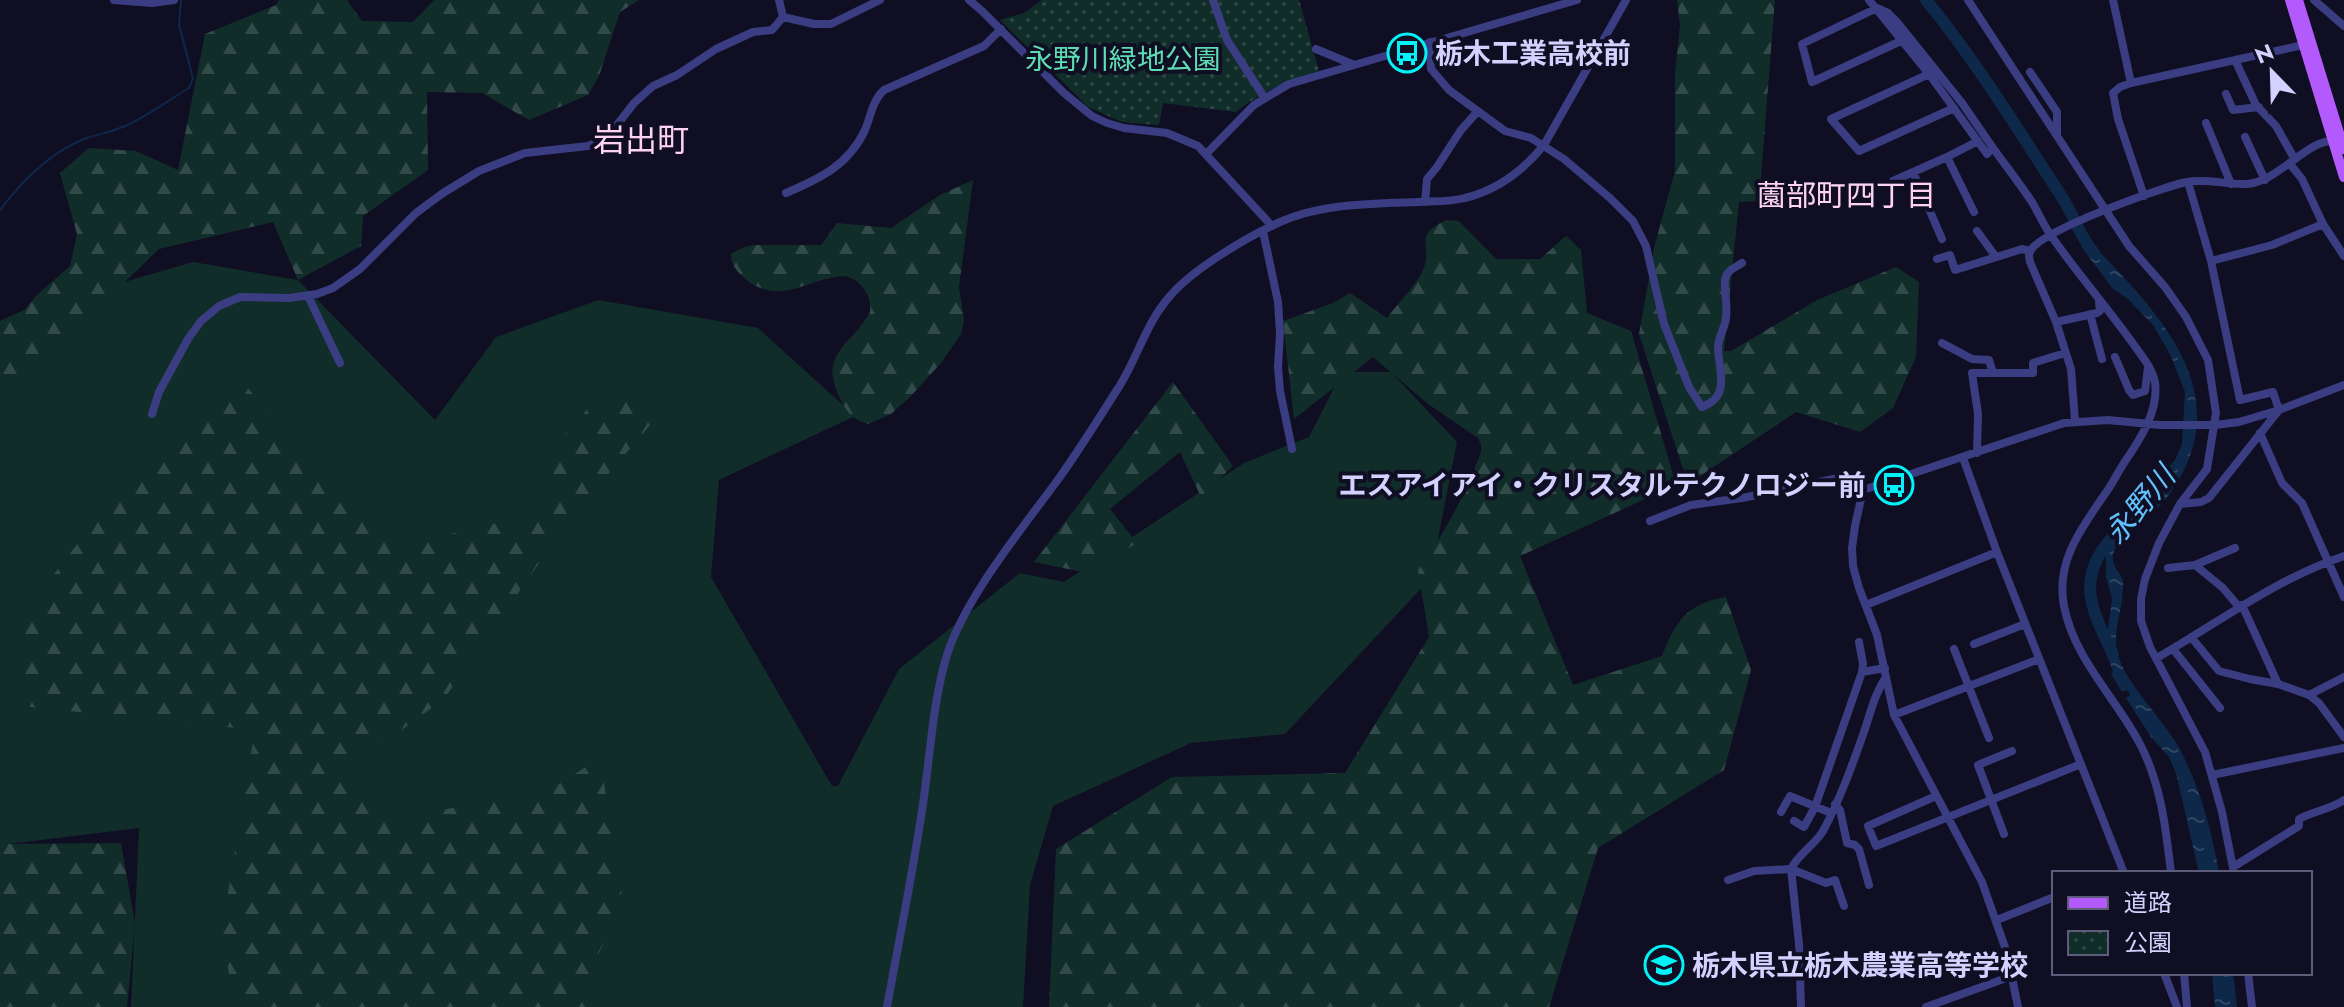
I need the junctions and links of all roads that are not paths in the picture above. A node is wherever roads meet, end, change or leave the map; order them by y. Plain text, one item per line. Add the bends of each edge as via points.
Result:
1 (114, 0) edge
2 (174, 0) edge
3 (779, 0) edge
4 (880, 0) edge
5 (969, 0) edge
6 (1213, 0) edge
7 (1577, 0) edge
8 (1626, 0) edge
9 (1869, 0) edge
10 (1968, 0) edge
11 (2113, 0) edge
12 (2290, 0) edge
13 (2298, 0) edge
14 (2314, 0) edge
15 (1877, 8) junction
16 (783, 17) junction
17 (2344, 26) edge
18 (1001, 29) junction
19 (1903, 40) junction
20 (1430, 42) junction
21 (2303, 45) junction
22 (1316, 49) dead end
23 (2235, 60) junction
24 (1352, 64) junction
25 (2030, 72) dead end
26 (1929, 74) junction
27 (2131, 83) junction
28 (2226, 94) dead end
29 (1264, 97) junction
30 (2259, 107) junction
31 (1954, 108) junction
32 (1478, 111) junction
33 (2206, 123) dead end
34 (2057, 136) junction
35 (2245, 137) dead end
36 (1978, 141) junction
37 (2341, 143) edge
38 (1544, 145) junction
39 (1993, 148) junction
40 (1207, 153) junction
41 (1947, 157) junction
42 (2292, 161) junction
43 (1913, 172) junction
44 (2344, 177) edge
45 (2265, 180) junction
46 (1893, 181) dead end
47 (2188, 182) junction
48 (2231, 184) junction
49 (786, 193) dead end
50 (2144, 196) junction
51 (1425, 202) junction
52 (2102, 210) junction
53 (1974, 212) dead end
54 (2323, 224) junction
55 (1272, 226) junction
56 (1263, 231) junction
57 (1977, 231) dead end
58 (2055, 233) junction
59 (1942, 239) dead end
60 (2030, 251) junction
61 (2344, 256) edge
62 (1996, 257) junction
63 (1937, 259) dead end
64 (2211, 261) junction
65 (1742, 263) dead end
66 (308, 296) junction
67 (2098, 299) junction
68 (2090, 314) junction
69 (2056, 322) junction
70 (1942, 343) dead end
71 (2065, 353) junction
72 (2115, 357) dead end
73 (2102, 359) dead end
74 (340, 363) dead end
75 (2148, 366) junction
76 (1993, 373) junction
77 (2344, 385) edge
78 (2279, 410) junction
79 (152, 414) dead end
80 (2075, 421) junction
81 (2147, 424) junction
82 (2212, 425) junction
83 (2260, 433) junction
84 (1292, 449) dead end
85 (1977, 453) junction
86 (1963, 458) junction
87 (1863, 490) junction
88 (2180, 504) junction
89 (1650, 521) dead end
90 (2235, 548) dead end
91 (1997, 552) junction
92 (2344, 556) edge
93 (2326, 561) junction
94 (2195, 565) junction
95 (2168, 568) dead end
96 (2344, 597) edge
97 (1866, 605) junction
98 (2240, 606) junction
99 (2025, 624) junction
100 (2191, 637) junction
101 (1859, 642) dead end
102 (1974, 644) dead end
103 (1954, 649) dead end
104 (2173, 649) junction
105 (2157, 658) junction
106 (2039, 659) junction
107 (1862, 672) junction
108 (1885, 672) junction
109 (2344, 677) edge
110 (2278, 684) junction
111 (1969, 686) junction
112 (2309, 695) junction
113 (2220, 708) dead end
114 (1894, 715) junction
115 (2344, 737) edge
116 (1989, 738) dead end
117 (2344, 748) edge
118 (2012, 751) dead end
119 (2081, 764) junction
120 (2212, 775) junction
121 (1936, 796) junction
122 (1991, 799) junction
123 (2344, 800) edge
124 (1815, 807) junction
125 (1833, 809) junction
126 (1781, 812) dead end
127 (1947, 816) junction
128 (1794, 821) dead end
129 (2004, 834) dead end
130 (1791, 869) junction
131 (2234, 870) edge
132 (2120, 871) edge
133 (2171, 871) edge
134 (1728, 880) dead end
135 (1869, 885) dead end
136 (2052, 898) edge
137 (1844, 906) dead end
138 (1997, 920) junction
139 (2165, 975) edge
140 (2184, 975) edge
141 (2248, 975) edge
142 (2012, 976) junction
143 (887, 1007) edge
144 (1801, 1007) edge
145 (1926, 1007) edge
146 (2018, 1007) edge
147 (2177, 1007) edge
148 (2187, 1007) edge
149 (2252, 1007) edge

1 - 2 street
3 - 16 street
4 - 16 street via 831,24
5 - 18 street
6 - 29 street via 1227,40
7 - 20 street
8 - 38 street
9 - 15 street
10 - 34 street
11 - 27 street
12 - 21 main road
13 - 37 main road
14 - 17 street
15 - 19 street
15 - 19 street via 1802,44 1812,82
15 - 39 street via 1897,22 1933,64
16 - 66 street via 772,30 753,32 716,49 653,86 607,138 588,146 525,153 479,171 416,213 344,281
18 - 40 street via 1092,116 1124,128 1167,133
18 - 49 street via 984,46 884,90 847,158
19 - 26 street
20 - 24 street
20 - 32 street via 1431,69
21 - 23 street
21 - 37 main road
22 - 24 street
23 - 27 street
23 - 30 street
24 - 29 street
25 - 34 street via 2057,112
26 - 31 street
26 - 31 street via 1831,119 1859,151
27 - 50 street via 2113,93 2113,101
28 - 30 street via 2233,110
29 - 40 street
30 - 42 street via 2276,126
31 - 36 street
32 - 38 street via 1505,131
32 - 51 street via 1427,179
33 - 48 street
34 - 52 street
35 - 45 street
36 - 39 street via 1987,154
36 - 41 street
37 - 42 street
37 - 44 main road
38 - 51 street via 1519,172 1494,187 1463,199
38 - 65 street via 1610,198 1639,230 1664,324 1702,407 1717,397 1722,381 1718,347 1726,321 1725,282 1729,270
39 - 58 street
40 - 55 street
41 - 43 street
41 - 53 street
42 - 45 street
42 - 54 street
43 - 46 street
43 - 59 street
45 - 48 street
47 - 48 street
47 - 50 street
47 - 64 street
50 - 52 street
51 - 55 street via 1305,212
52 - 58 street
52 - 82 street via 2165,287 2199,340 2213,381
54 - 61 street
54 - 64 street
55 - 56 street
56 - 84 street via 1278,302 1279,379
56 - 143 street via 1205,266 1170,295 1146,330 1132,367 953,639 937,705
57 - 62 street
58 - 60 street
58 - 67 street
60 - 62 street
60 - 69 street
62 - 63 street via 1955,270 1950,255
64 - 78 street via 2240,400 2273,392
66 - 74 street
66 - 79 street via 240,297 219,306 177,357
67 - 68 street via 2100,311
67 - 75 street
68 - 69 street
68 - 73 street
69 - 71 street
70 - 76 street via 1972,359 1989,360
71 - 76 street via 2033,363 2033,373
71 - 80 street
72 - 75 street via 2133,395 2145,391
75 - 81 street via 2155,401
76 - 85 street via 1972,373
77 - 78 street
78 - 82 street
78 - 83 street
80 - 81 street
80 - 85 street
81 - 82 street
81 - 133 street via 2074,541 2064,567 2063,593 2077,642 2151,768
82 - 88 street via 2207,469
83 - 88 street via 2209,498
83 - 93 street via 2282,483 2302,503
85 - 86 street
86 - 87 street
86 - 91 street
87 - 89 street via 1833,479 1691,505
87 - 97 street via 1852,548
88 - 105 street via 2153,557 2141,599 2142,628
90 - 94 street
91 - 97 street
91 - 99 street
92 - 93 street
93 - 96 street
93 - 98 street
94 - 95 street
94 - 98 street
97 - 108 street
98 - 100 street
98 - 110 street
99 - 102 street
99 - 106 street
100 - 104 street
100 - 110 street via 2219,671
101 - 107 street
103 - 111 street
104 - 105 street
104 - 113 street
105 - 120 street
106 - 111 street
106 - 119 street
107 - 108 street
107 - 124 street
108 - 114 street
108 - 125 street
109 - 112 street
110 - 112 street
111 - 114 street
111 - 116 street
112 - 115 street
114 - 121 street
117 - 120 street
118 - 122 street via 1978,765
119 - 122 street
119 - 132 street
120 - 131 street
121 - 127 street
121 - 127 street via 1868,826 1876,846
122 - 127 street
122 - 129 street
123 - 131 street via 2299,819 2299,826
124 - 125 street
124 - 126 street via 1790,796
124 - 128 street via 1804,827
125 - 130 street via 1814,845
125 - 135 street via 1840,810 1847,843 1859,849
127 - 138 street
130 - 134 street via 1754,871
130 - 137 street via 1826,883 1835,880
130 - 144 street
136 - 138 street
138 - 142 street
139 - 147 street
140 - 148 street
141 - 149 street
142 - 145 street
142 - 146 street

